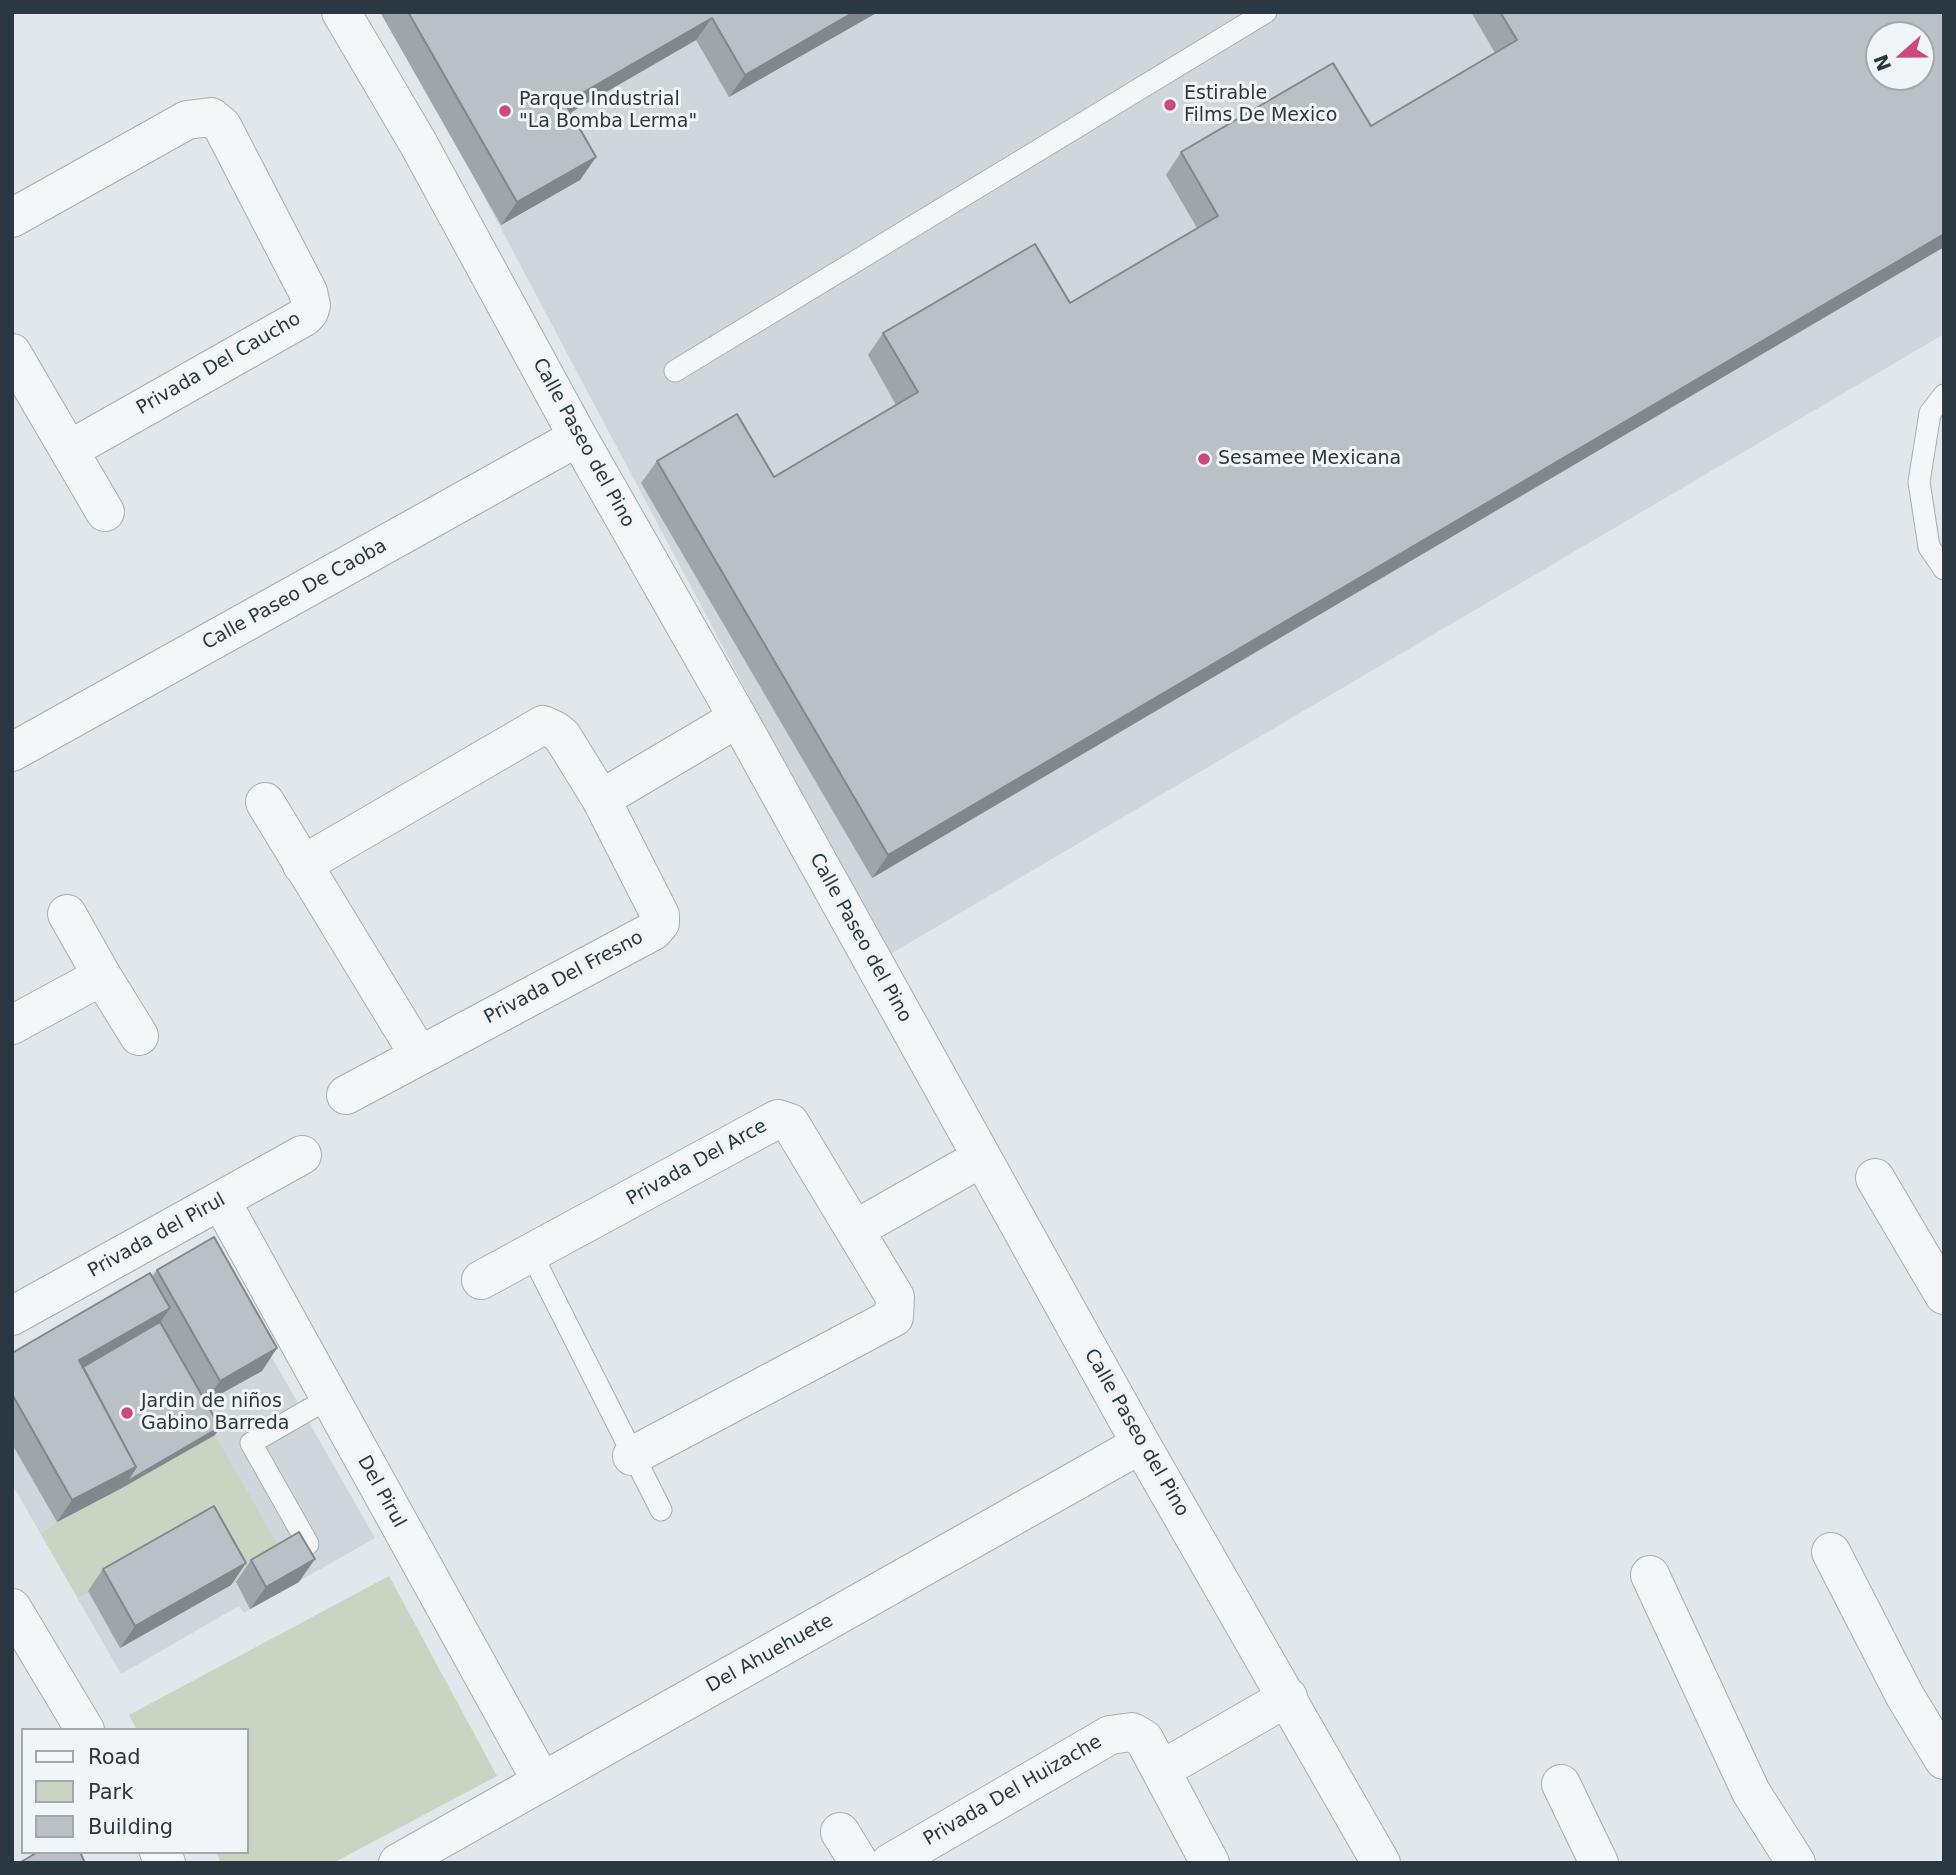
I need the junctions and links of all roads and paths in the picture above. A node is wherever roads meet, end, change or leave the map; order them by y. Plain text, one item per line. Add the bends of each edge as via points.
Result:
1 (341, 12) edge
2 (1266, 12) edge
3 (12, 218) edge
4 (12, 353) edge
5 (675, 371) dead end
6 (1944, 394) edge
7 (578, 437) junction
8 (69, 450) junction
9 (105, 512) dead end
10 (1944, 569) edge
11 (738, 718) junction
12 (12, 752) edge
13 (601, 799) junction
14 (265, 802) dead end
15 (302, 865) junction
16 (67, 914) dead end
17 (102, 976) junction
18 (12, 1024) edge
19 (139, 1036) dead end
20 (419, 1055) junction
21 (346, 1095) dead end
22 (302, 1155) dead end
23 (981, 1158) junction
24 (1875, 1178) dead end
25 (221, 1201) junction
26 (856, 1229) junction
27 (531, 1253) junction
28 (481, 1280) dead end
29 (1944, 1295) edge
30 (12, 1317) edge
31 (328, 1398) junction
32 (1142, 1444) junction
33 (632, 1456) junction
34 (660, 1510) dead end
35 (308, 1544) edge
36 (1831, 1552) dead end
37 (1650, 1575) dead end
38 (12, 1608) edge
39 (1288, 1697) junction
40 (84, 1728) edge
41 (1944, 1760) edge
42 (1161, 1770) junction
43 (542, 1782) junction
44 (1561, 1784) dead end
45 (398, 1863) edge
46 (890, 1863) edge
47 (1210, 1863) edge
48 (1381, 1863) edge
49 (1599, 1863) edge
50 (1796, 1863) edge

1 - 7 street, Calle Paseo del Pino
2 - 5 lane
3 - 8 street, Privada Del Caucho via 187,120 211,117 222,126 308,292 311,305 304,317
4 - 8 street
6 - 10 lane via 1930,413 1919,482 1930,547
7 - 11 street, Calle Paseo del Pino
7 - 12 street, Calle Paseo De Caoba
8 - 9 street
11 - 13 street
11 - 23 street, Calle Paseo del Pino
13 - 15 street, Privada Del Fresno via 562,736 543,725
13 - 20 street, Privada Del Fresno via 657,906 660,923
14 - 15 street
15 - 20 street
16 - 17 street
17 - 18 street
17 - 19 street
20 - 21 street, Privada Del Fresno
22 - 25 street, Privada del Pirul
23 - 26 street
23 - 32 street, Calle Paseo del Pino
24 - 29 street
25 - 30 street, Privada del Pirul
25 - 31 street, Del Pirul
26 - 27 street, Privada Del Arce via 790,1123 778,1119
26 - 33 street, Privada Del Arce via 895,1297 894,1317
27 - 28 street, Privada Del Arce
27 - 33 lane
31 - 35 lane via 251,1443
31 - 43 street, Del Pirul
32 - 39 street, Calle Paseo del Pino
32 - 43 street, Del Ahuehuete
33 - 34 lane
36 - 41 street via 1905,1696
37 - 50 street via 1751,1792
38 - 40 street
39 - 42 street
39 - 48 street, Calle Paseo del Pino
42 - 46 street, Privada Del Huizache via 1144,1739 1132,1732 1110,1735
42 - 47 street, Privada Del Huizache
43 - 45 street, Del Ahuehuete
44 - 49 street

